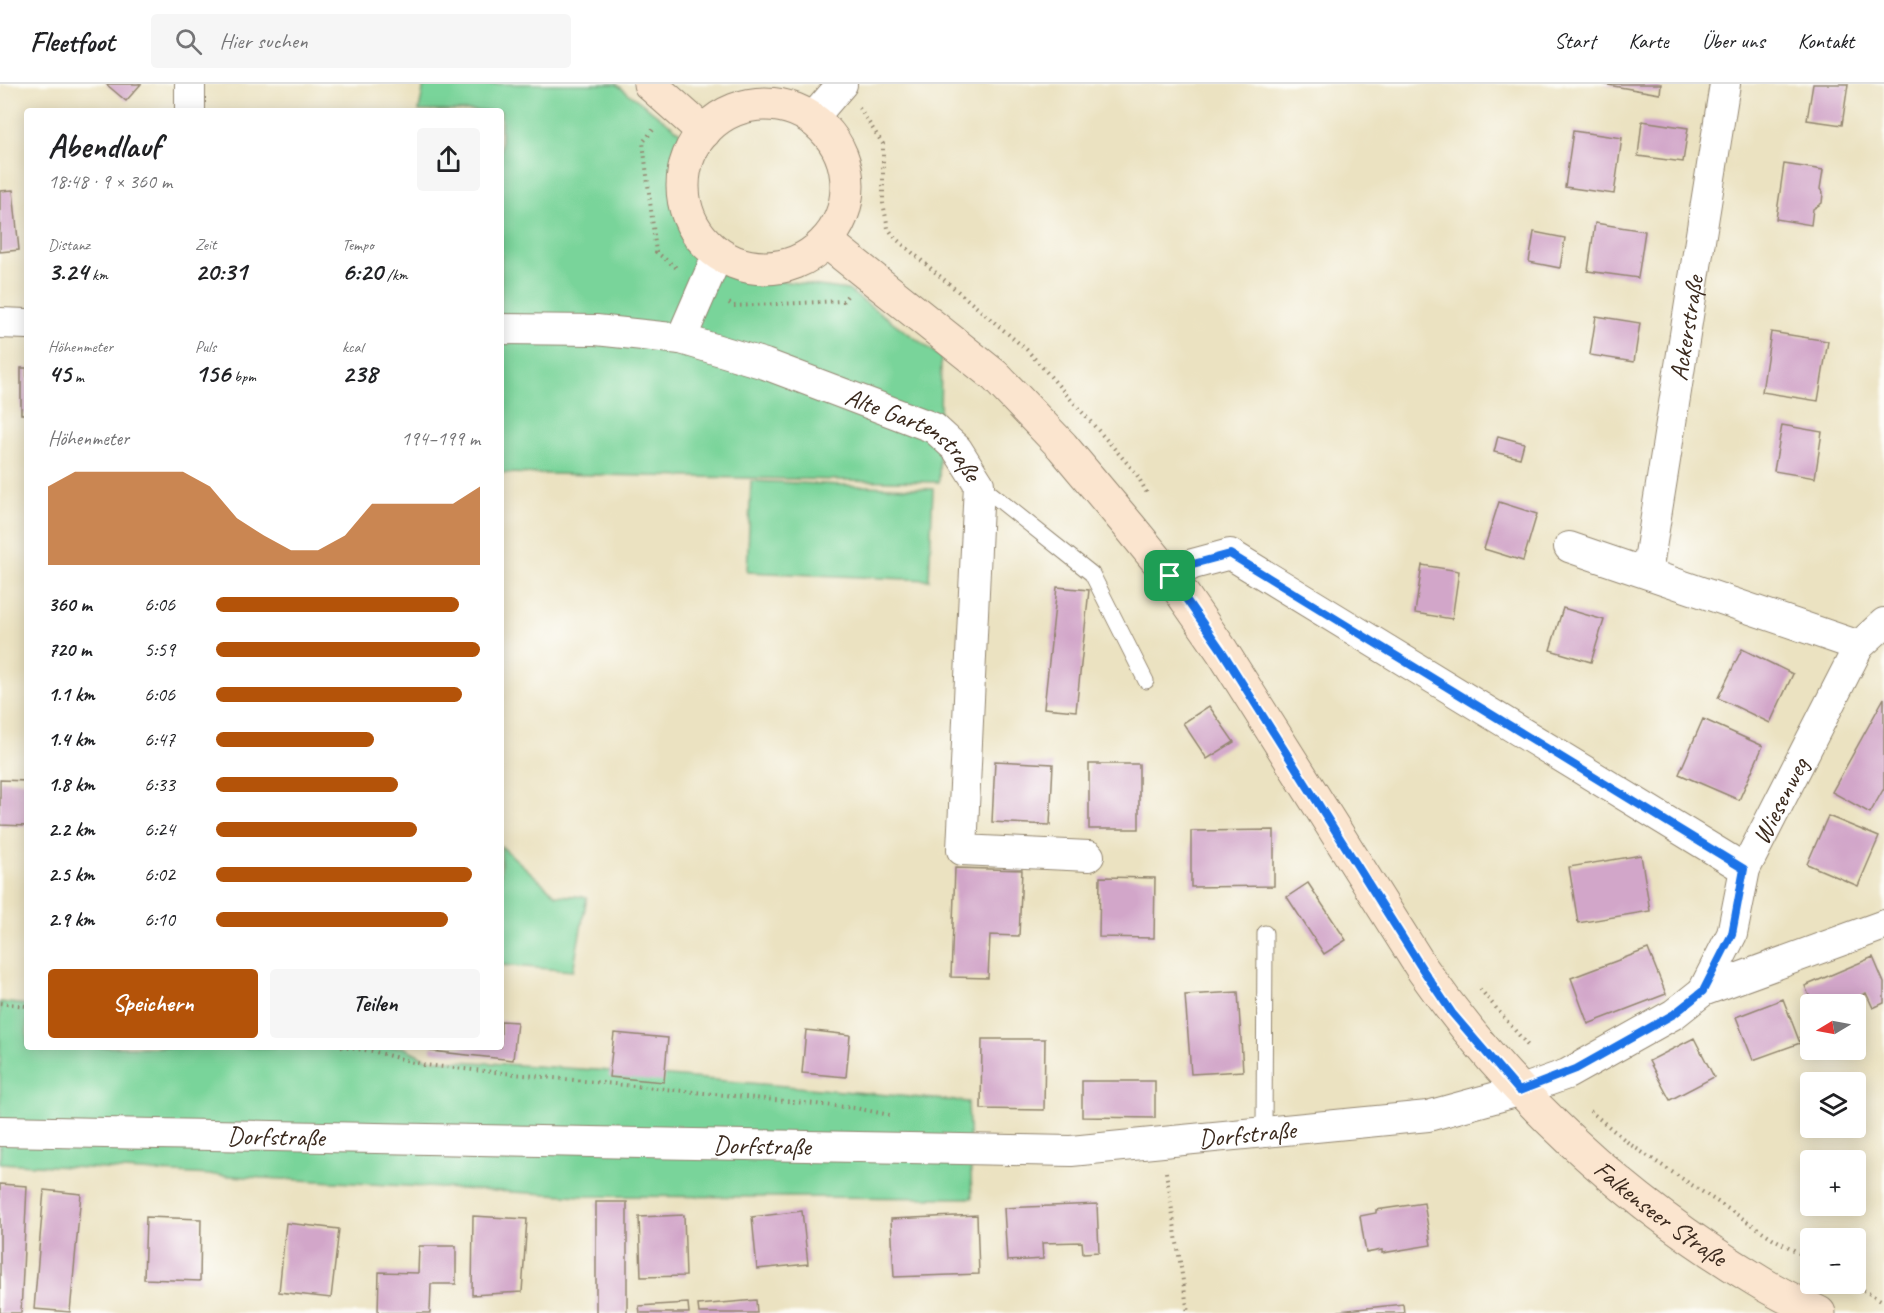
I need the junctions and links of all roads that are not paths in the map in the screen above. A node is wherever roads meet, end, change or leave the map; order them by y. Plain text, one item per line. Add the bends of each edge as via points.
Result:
1 (190, 84) edge
2 (650, 84) edge
3 (1725, 84) edge
4 (841, 85) edge
5 (190, 108) edge
6 (812, 119) junction
7 (704, 132) junction
8 (826, 241) junction
9 (718, 254) junction
10 (0, 323) edge
11 (24, 324) edge
12 (504, 329) edge
13 (681, 339) junction
14 (980, 484) junction
15 (1569, 548) dead end
16 (1647, 573) junction
17 (1170, 576) junction
18 (1884, 623) edge
19 (1859, 646) junction
20 (1146, 681) dead end
21 (1089, 856) dead end
22 (1744, 869) junction
23 (1884, 925) edge
24 (1265, 933) dead end
25 (1703, 991) junction
26 (1519, 1091) junction
27 (0, 1131) edge
28 (1264, 1132) junction
29 (1819, 1313) edge

1 - 5 street
2 - 7 main road
3 - 16 street, Ackerstraße
4 - 6 street
6 - 7 main road via 775,105 756,105 719,118
6 - 8 main road via 827,132 845,167 844,207
7 - 9 main road via 693,148 683,186 693,224
8 - 9 main road via 794,263 774,268 755,268
8 - 17 main road, Falkenseer Straße via 995,376 1062,446
9 - 13 street
10 - 11 street
12 - 13 street, Alte Gartenstraße via 596,330
13 - 14 street, Alte Gartenstraße via 765,364 934,428 957,449
14 - 20 lane via 1092,574
14 - 21 street, Alte Gartenstraße via 962,850
15 - 16 street
16 - 19 street
17 - 22 street via 1193,564 1230,554
17 - 26 main road, Falkenseer Straße via 1222,651 1452,1013
18 - 19 street, Wiesenweg
19 - 22 street, Wiesenweg
22 - 25 street, Wiesenweg via 1732,934
23 - 25 street
24 - 28 lane
25 - 26 street, Dorfstraße via 1674,1014 1567,1074
26 - 28 street, Dorfstraße via 1428,1116
26 - 29 main road, Falkenseer Straße via 1630,1193 1758,1282
27 - 28 street, Dorfstraße via 1071,1151

